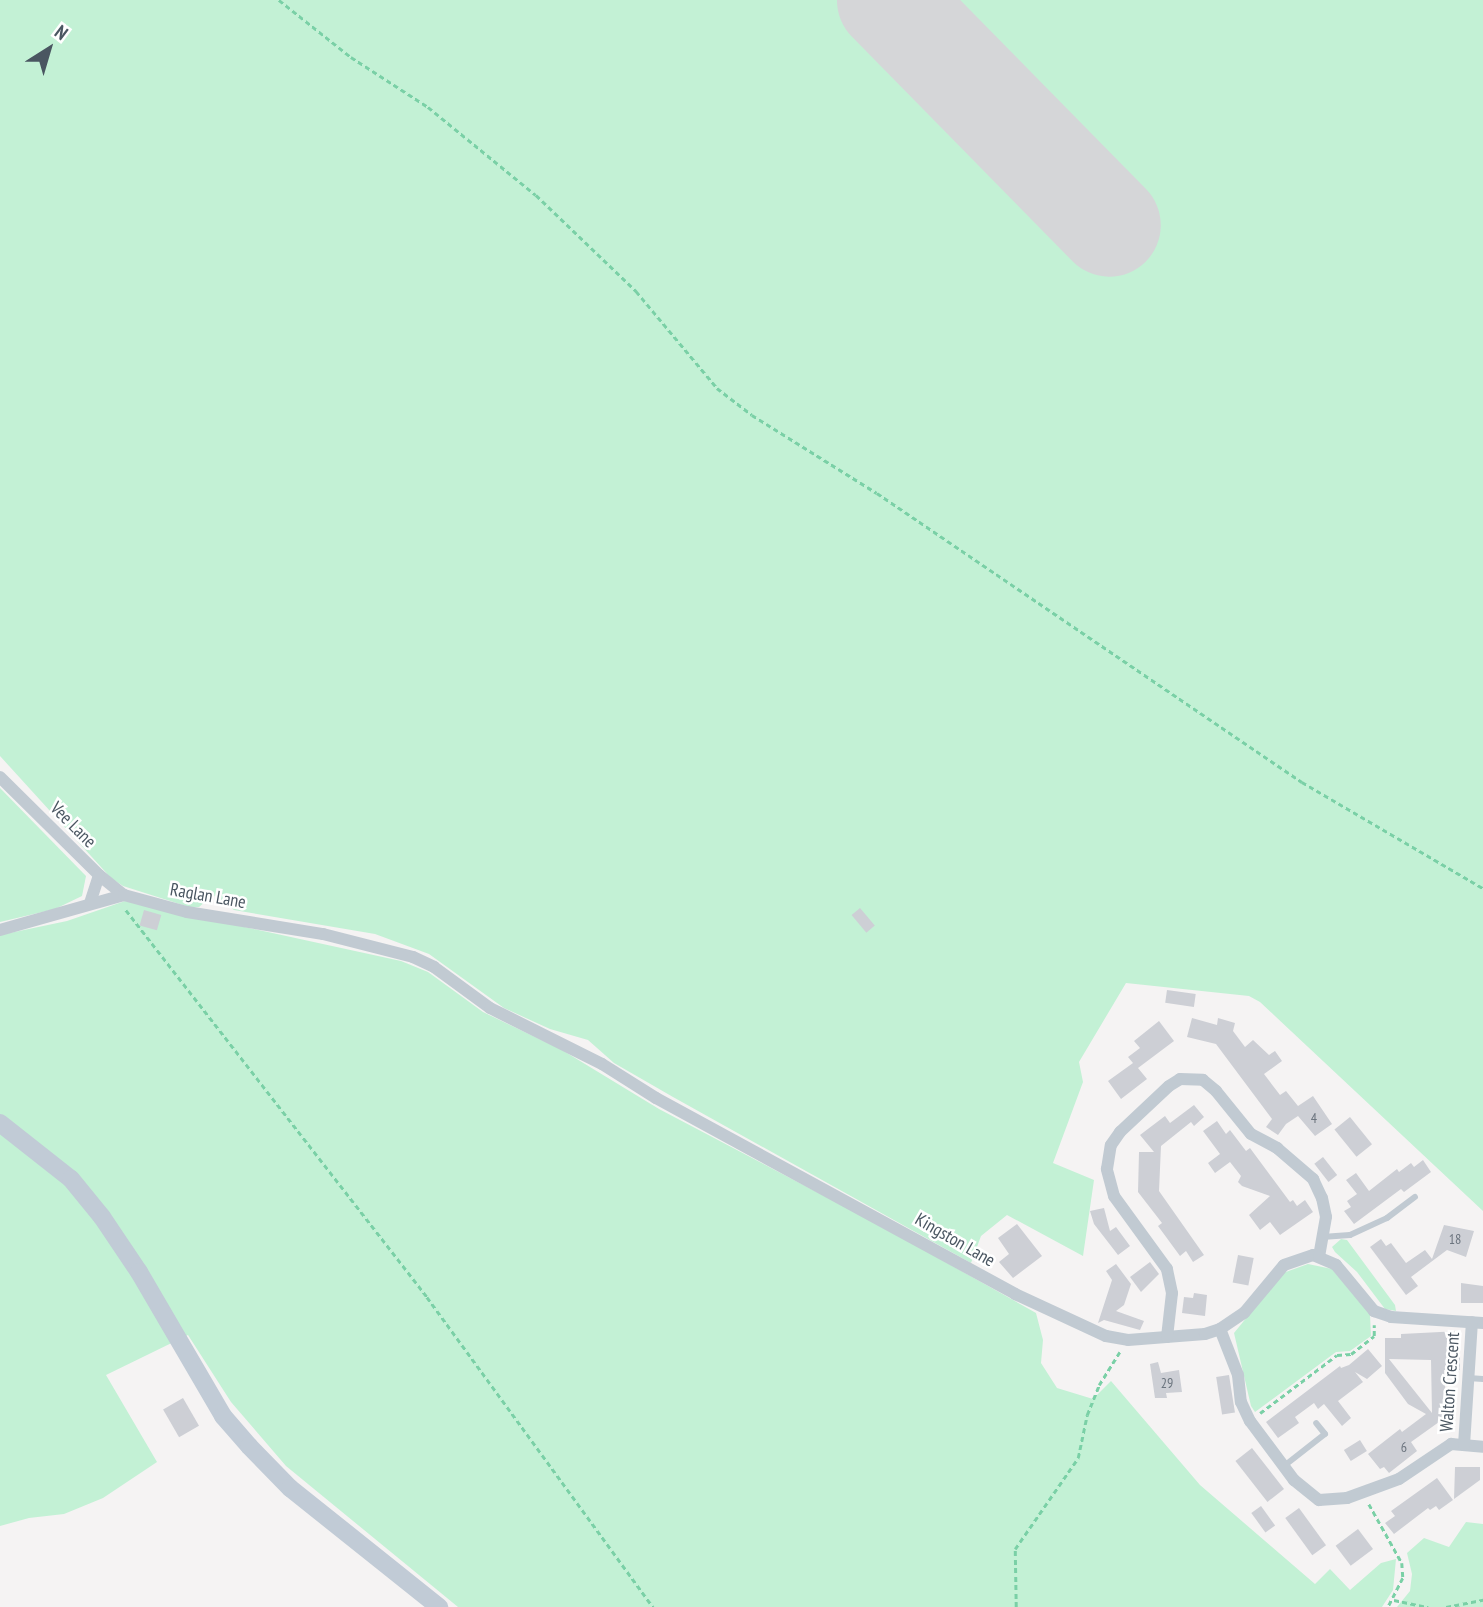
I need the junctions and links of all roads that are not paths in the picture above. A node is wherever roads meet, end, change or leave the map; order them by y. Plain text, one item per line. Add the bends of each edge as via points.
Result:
1 (0, 776) edge
2 (99, 875) junction
3 (120, 896) junction
4 (90, 903) junction
5 (0, 930) edge
6 (413, 957) joint
7 (0, 1123) edge
8 (1415, 1197) dead end
9 (1322, 1237) junction
10 (1319, 1256) junction
11 (1477, 1322) edge
12 (1220, 1329) junction
13 (1167, 1337) junction
14 (1468, 1378) junction
15 (1483, 1379) edge
16 (1316, 1423) dead end
17 (1464, 1445) junction
18 (1483, 1447) edge
19 (1284, 1466) junction
20 (439, 1607) edge

1 - 2 street, Vee Lane
2 - 3 street, Vee Lane
2 - 4 street
3 - 4 street, Raglan Lane
3 - 6 street, Raglan Lane via 323,934
4 - 5 street, Raglan Lane
6 - 13 street, Kingston Lane via 490,1008 602,1064 1015,1294 1106,1336 1128,1340
7 - 20 street via 71,1179 102,1217 223,1416 249,1446 290,1488
8 - 9 lane via 1387,1218 1350,1235
9 - 10 street
9 - 13 street via 1326,1217 1322,1198 1294,1161 1251,1134 1203,1080 1180,1079 1168,1086 1120,1132 1111,1145 1107,1169 1114,1196 1167,1269 1172,1293
10 - 11 street via 1336,1265 1374,1311 1391,1317
10 - 12 street, Kingston Lane via 1284,1265 1244,1313
11 - 14 street, Walton Crescent
12 - 13 street, Kingston Lane
12 - 19 street, Walton Crescent via 1238,1376 1236,1395
14 - 15 lane
14 - 17 street, Walton Crescent
16 - 19 lane via 1325,1434
17 - 18 street, Walton Crescent
17 - 19 street, Walton Crescent via 1451,1444 1399,1479 1363,1493 1319,1500

